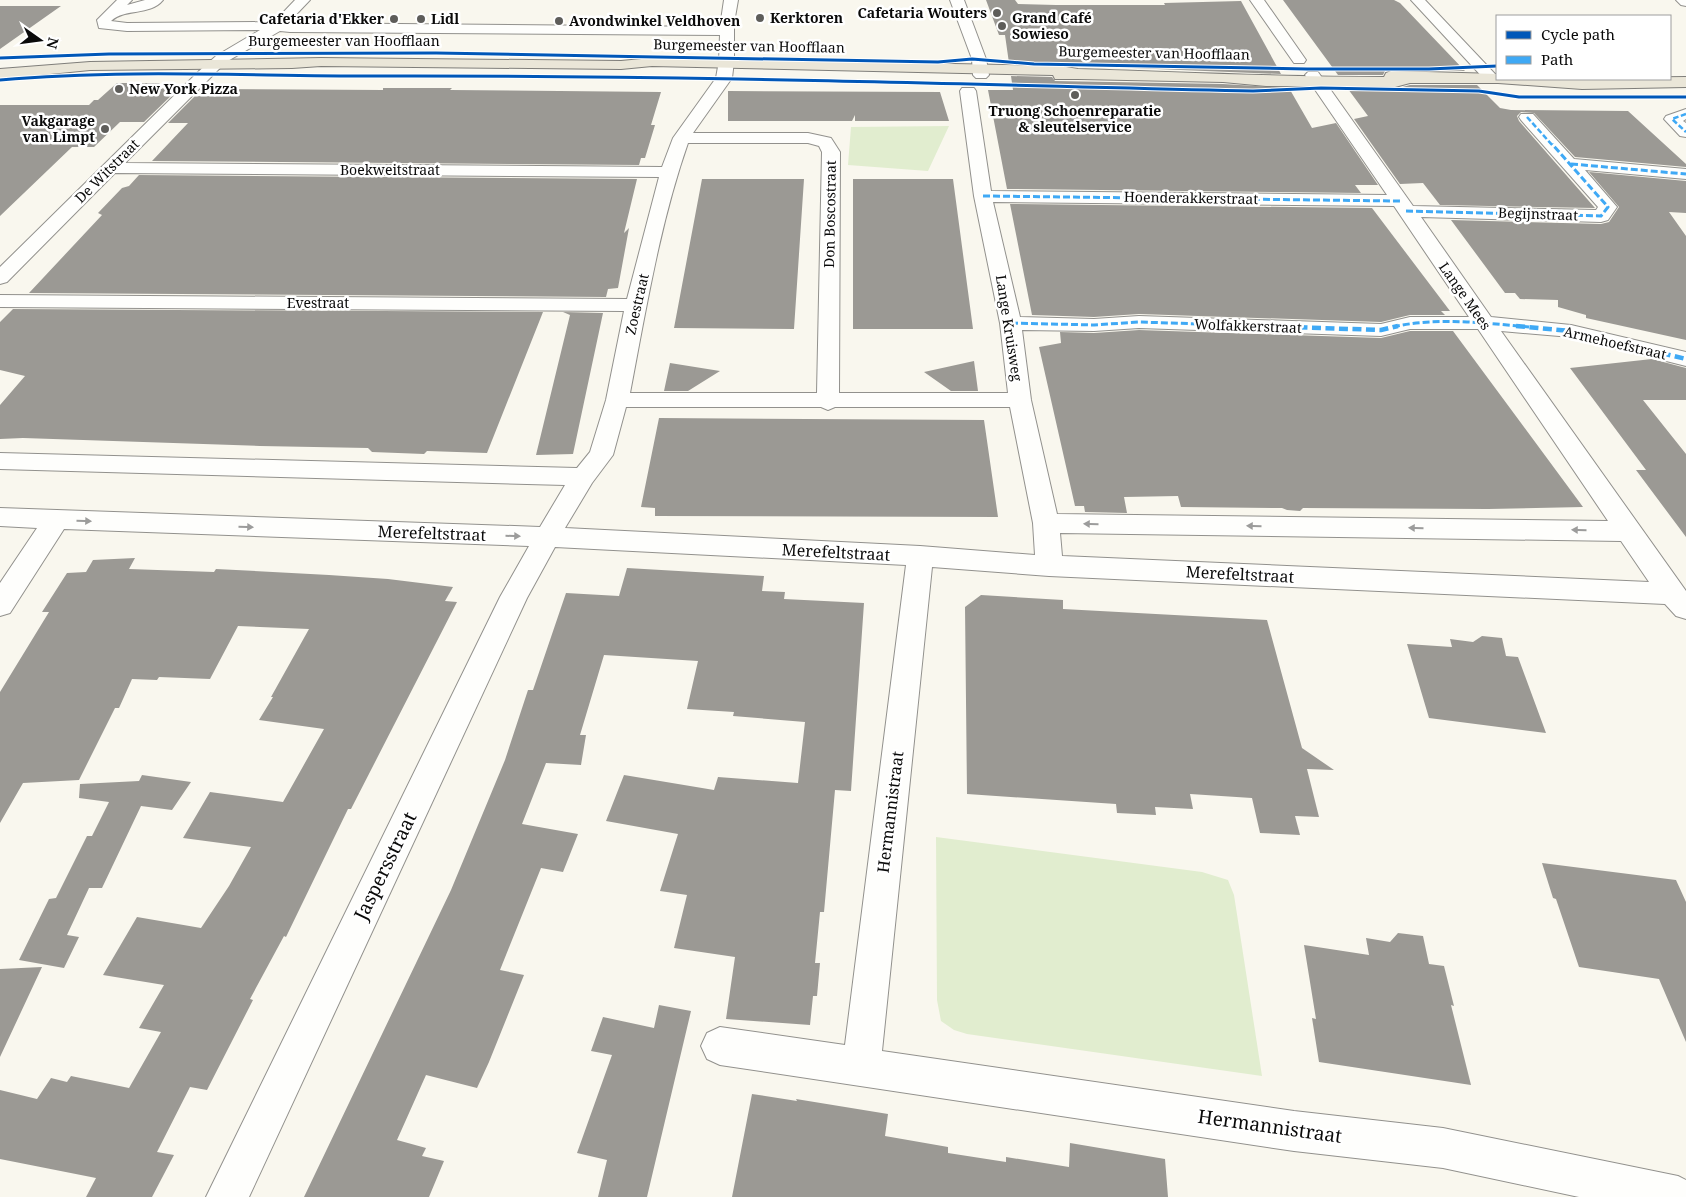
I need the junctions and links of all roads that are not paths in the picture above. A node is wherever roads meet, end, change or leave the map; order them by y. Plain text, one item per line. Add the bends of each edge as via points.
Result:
1 (125, 0) edge
2 (156, 0) edge
3 (302, 0) edge
4 (732, 0) edge
5 (958, 0) edge
6 (1257, 0) edge
7 (1418, 0) edge
8 (112, 12) junction
9 (278, 26) junction
10 (727, 31) junction
11 (218, 62) junction
12 (0, 64) edge
13 (727, 67) junction
14 (1671, 70) edge
15 (1686, 70) edge
16 (981, 72) junction
17 (1309, 72) junction
18 (0, 74) edge
19 (1496, 78) edge
20 (1525, 80) edge
21 (1686, 82) edge
22 (968, 91) dead end
23 (1686, 114) edge
24 (1526, 117) dead end
25 (1686, 132) edge
26 (681, 138) junction
27 (1570, 164) junction
28 (110, 168) junction
29 (669, 172) junction
30 (1686, 174) edge
31 (983, 196) junction
32 (1403, 206) junction
33 (0, 278) edge
34 (0, 301) edge
35 (636, 305) junction
36 (1011, 323) junction
37 (1484, 323) junction
38 (1686, 359) edge
39 (617, 400) junction
40 (1020, 400) junction
41 (828, 402) junction
42 (0, 461) edge
43 (583, 477) junction
44 (0, 518) edge
45 (56, 520) junction
46 (1046, 523) junction
47 (1628, 531) junction
48 (546, 537) junction
49 (920, 556) junction
50 (1049, 566) junction
51 (1679, 601) edge
52 (0, 605) edge
53 (720, 1046) dead end
54 (860, 1067) junction
55 (227, 1197) edge
56 (1678, 1197) edge

1 - 8 street
2 - 8 street via 141,7
3 - 9 street, De Witstraat
4 - 10 street
5 - 16 street
6 - 17 street, Lange Mees
7 - 19 street
8 - 9 street, Burgemeester van Hoofflaan via 104,20 104,25
9 - 10 street, Burgemeester van Hoofflaan
9 - 11 street, De Witstraat
10 - 13 street
11 - 12 main road, Burgemeester van Hoofflaan via 102,57
11 - 13 main road, Burgemeester van Hoofflaan
11 - 18 main road, Burgemeester van Hoofflaan via 90,66
11 - 28 street, De Witstraat
13 - 16 main road, Burgemeester van Hoofflaan
13 - 26 street, Zoestraat via 724,78
14 - 15 main road
16 - 17 main road, Burgemeester van Hoofflaan via 1246,80
17 - 19 main road, Burgemeester van Hoofflaan via 1395,82 1409,78
17 - 32 street, Lange Mees
20 - 21 main road, Burgemeester van Hoofflaan via 1582,84
22 - 31 street, Lange Kruisweg
23 - 25 street via 1672,119
24 - 27 street, Begijnstraat
26 - 29 street, Zoestraat
26 - 41 street, Don Boscostraat via 808,138 825,142 831,152
27 - 30 street
27 - 32 street, Begijnstraat via 1608,207 1601,216
28 - 29 street, Boekweitstraat
28 - 33 street, De Witstraat
29 - 35 street, Zoestraat
31 - 32 street, Hoenderakkerstraat
31 - 36 street, Lange Kruisweg
32 - 37 street, Lange Mees
34 - 35 street, Evestraat
35 - 39 street, Zoestraat
36 - 37 street, Wolfakkerstraat via 1094,325 1139,322 1381,330 1410,323
36 - 40 street, Lange Kruisweg
37 - 38 street, Armehoefstraat via 1571,331
37 - 47 street, Lange Mees
39 - 41 street
39 - 43 street, Zoestraat via 601,455
40 - 41 street
40 - 46 street, Lange Kruisweg
42 - 43 street
43 - 48 street, Zoestraat
44 - 45 street, Merefeltstraat
45 -> 48 street, Merefeltstraat
45 - 52 street
47 -> 46 street
46 - 50 street, Lange Kruisweg
47 - 51 street, Lange Mees
48 - 49 street, Merefeltstraat
48 - 55 street, Jaspersstraat
49 - 50 street, Merefeltstraat
49 - 54 street, Hermannistraat
50 - 51 street, Merefeltstraat
53 - 54 street, Hermannistraat
54 - 56 street, Hermannistraat via 1294,1131 1444,1148

